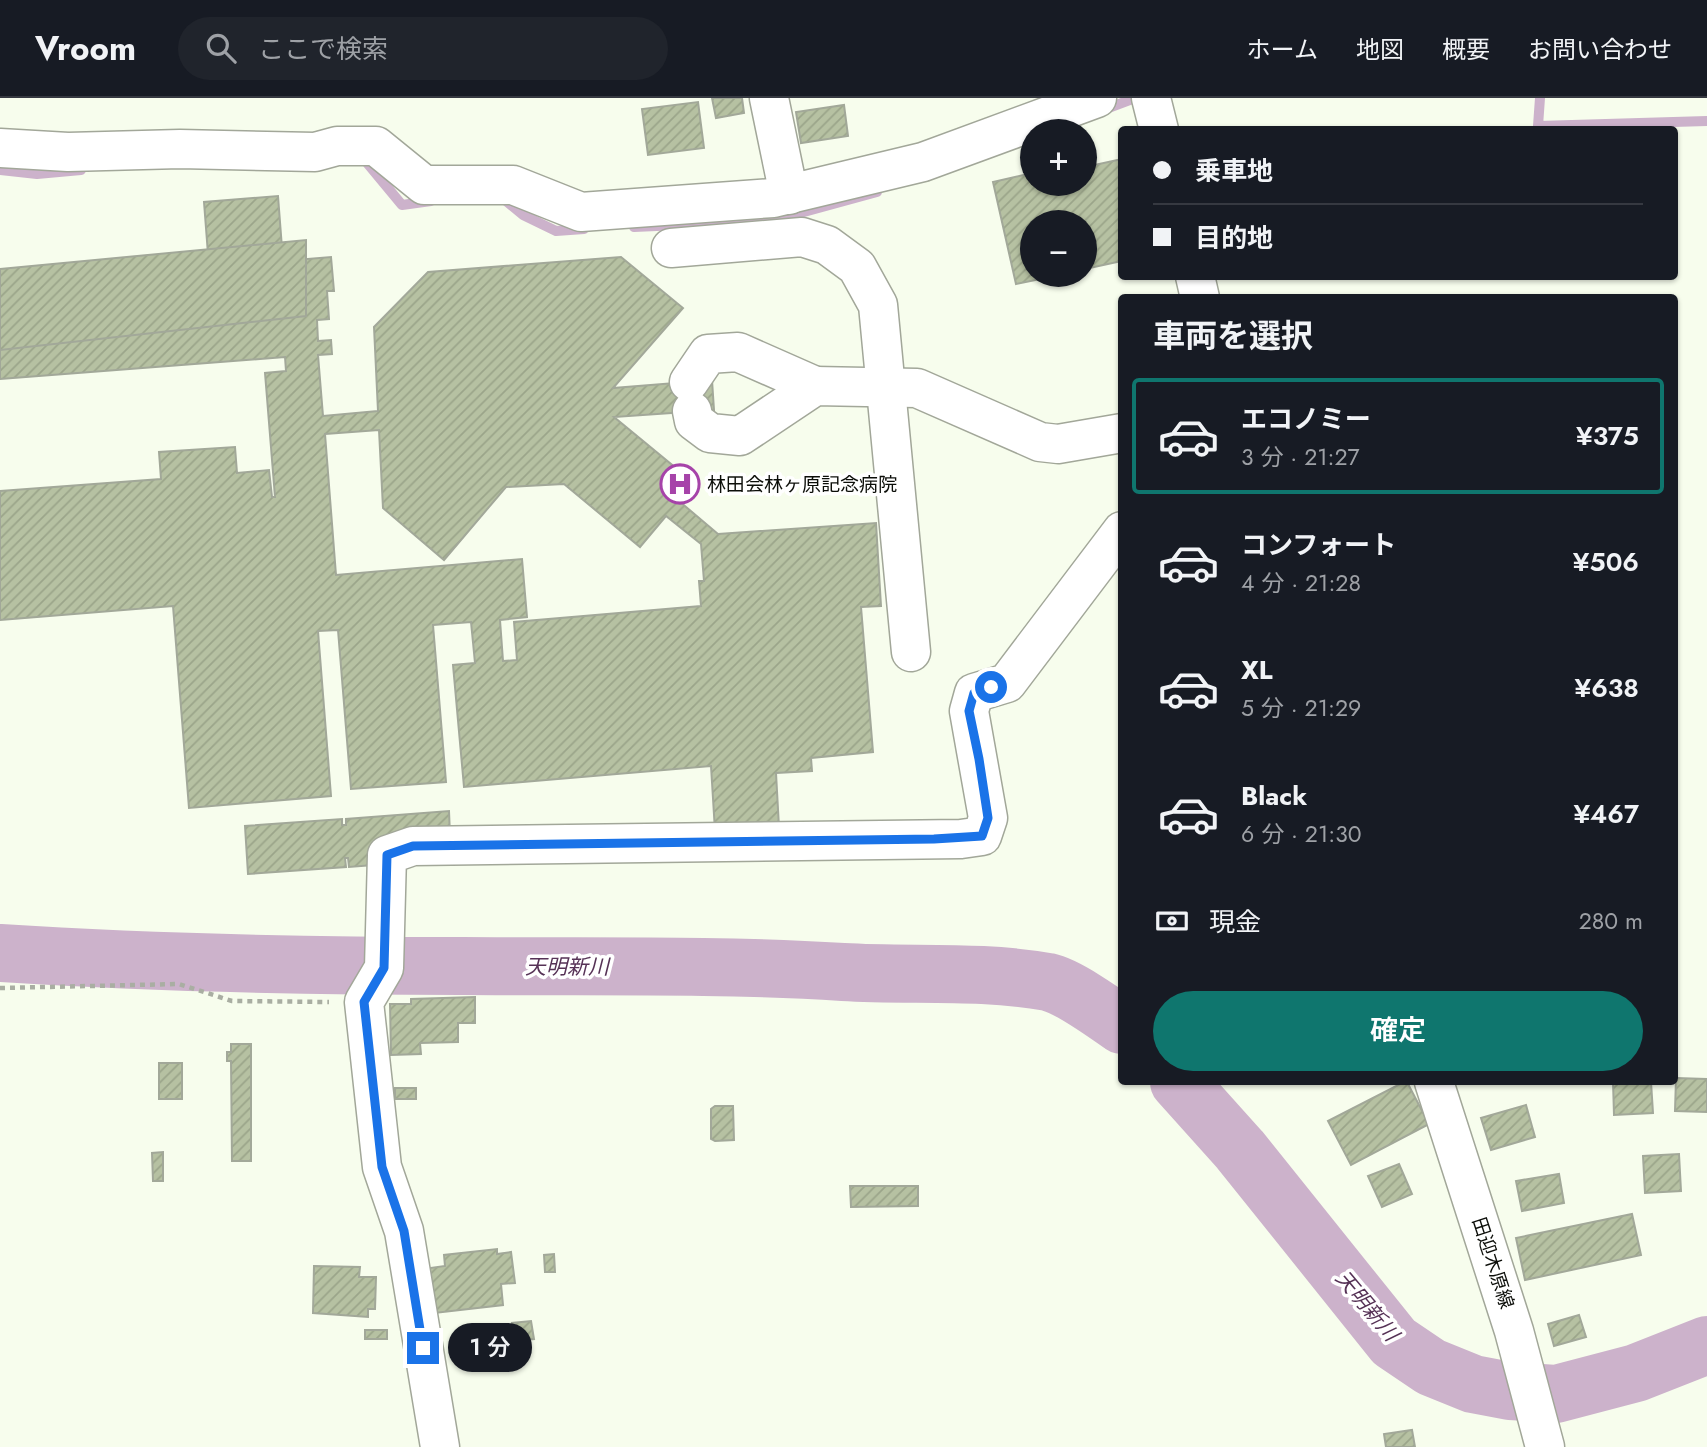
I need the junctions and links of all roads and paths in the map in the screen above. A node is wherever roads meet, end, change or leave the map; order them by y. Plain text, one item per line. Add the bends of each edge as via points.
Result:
1 (769, 98) edge
2 (1097, 98) edge
3 (1152, 98) edge
4 (1158, 126) edge
5 (0, 148) edge
6 (789, 195) junction
7 (671, 248) dead end
8 (815, 386) junction
9 (886, 388) junction
10 (1118, 434) edge
11 (1118, 536) edge
12 (911, 652) dead end
13 (0, 988) edge
14 (364, 1002) junction
15 (1435, 1085) edge
16 (1542, 1435) edge
17 (440, 1447) edge

1 - 6 street
2 - 6 street via 923,162
3 - 4 street
5 - 6 street via 315,152 337,146 376,146 424,185 513,185 581,212
7 - 9 street via 802,237 827,245 857,267 878,305
8 - 8 street via 740,436 709,433 694,421 691,397 708,354 738,352
8 - 9 street
9 - 10 street via 917,388 1040,442
9 - 12 street
11 - 14 street via 1007,683 974,693 969,711 988,818 982,836 413,846 389,853 384,968
13 - 14 path via 179,984 232,1001
14 - 17 street via 382,1167 404,1231
15 - 16 street, 田迎木原線 via 1514,1331

